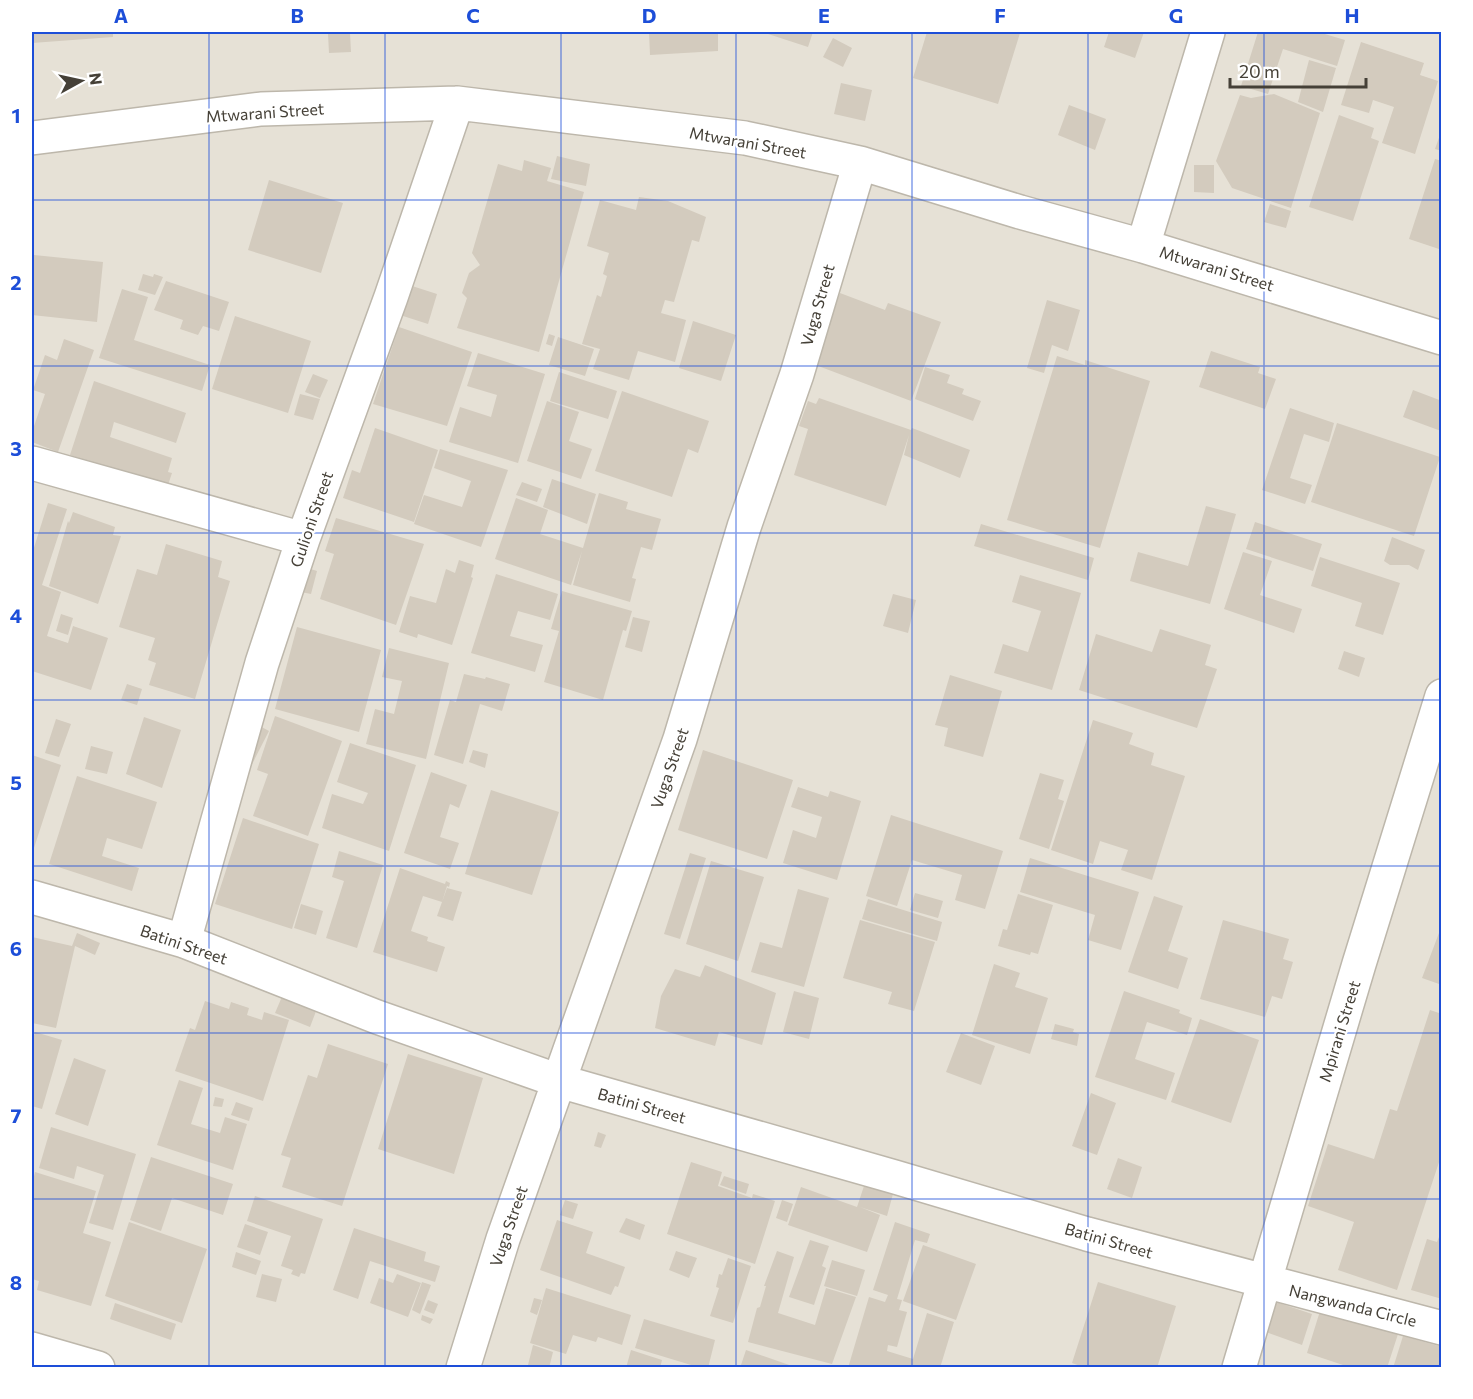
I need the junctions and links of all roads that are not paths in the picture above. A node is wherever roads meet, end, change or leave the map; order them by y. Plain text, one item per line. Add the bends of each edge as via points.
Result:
1 (1208, 32) edge
2 (457, 103) junction
3 (32, 138) edge
4 (860, 163) junction
5 (1143, 246) junction
6 (1442, 338) edge
7 (32, 463) edge
8 (303, 539) junction
9 (1442, 696) edge
10 (32, 897) edge
11 (183, 941) junction
12 (559, 1081) junction
13 (1264, 1282) junction
14 (1442, 1328) edge
15 (32, 1349) edge
16 (98, 1368) edge
17 (463, 1368) edge
18 (1239, 1368) edge

1 - 5 street
2 - 3 street, Mtwarani Street via 261,109
2 - 4 street, Mtwarani Street via 746,138
2 - 8 street, Gulioni Street
4 - 5 street, Mtwarani Street
4 - 12 street, Vuga Street via 680,739
5 - 6 street, Mtwarani Street
7 - 8 street
8 - 11 street, Gulioni Street via 262,663
9 - 13 street, Mpirani Street
10 - 11 street, Batini Street
11 - 12 street, Batini Street via 377,1017
12 - 13 street, Batini Street
12 - 17 street, Vuga Street
13 - 14 street, Nangwanda Circle
13 - 18 street, Mpirani Street
15 - 16 street

